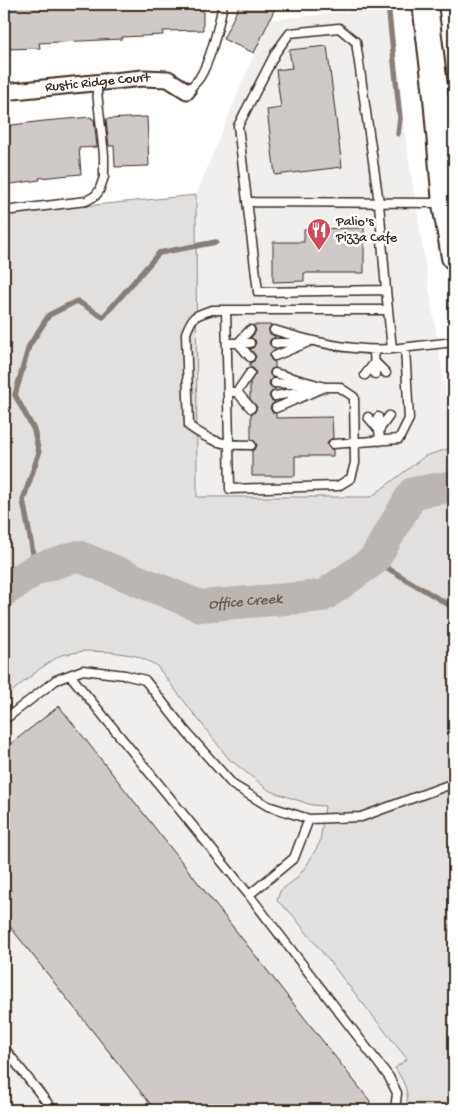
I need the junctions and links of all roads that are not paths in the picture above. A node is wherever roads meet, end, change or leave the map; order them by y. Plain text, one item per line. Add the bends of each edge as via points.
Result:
1 (223, 4) edge
2 (425, 4) edge
3 (96, 83) junction
4 (187, 91) joint
5 (4, 92) edge
6 (247, 202) junction
7 (379, 203) junction
8 (450, 203) edge
9 (4, 211) edge
10 (454, 256) edge
11 (386, 290) junction
12 (226, 310) junction
13 (388, 310) junction
14 (250, 330) dead end
15 (274, 330) dead end
16 (311, 341) junction
17 (454, 342) edge
18 (227, 343) junction
19 (238, 343) junction
20 (250, 343) dead end
21 (275, 344) dead end
22 (405, 348) junction
23 (392, 349) junction
24 (374, 350) junction
25 (275, 356) dead end
26 (250, 357) dead end
27 (375, 362) junction
28 (250, 373) dead end
29 (275, 373) dead end
30 (375, 374) dead end
31 (386, 374) dead end
32 (365, 375) dead end
33 (250, 383) dead end
34 (275, 383) dead end
35 (325, 387) junction
36 (228, 392) junction
37 (237, 392) junction
38 (250, 396) dead end
39 (275, 396) dead end
40 (250, 408) dead end
41 (276, 408) dead end
42 (389, 416) dead end
43 (378, 417) dead end
44 (368, 418) dead end
45 (379, 430) junction
46 (380, 441) junction
47 (354, 442) junction
48 (333, 444) dead end
49 (229, 445) junction
50 (252, 445) dead end
51 (70, 675) junction
52 (4, 720) edge
53 (454, 783) edge
54 (309, 819) junction
55 (249, 894) junction
56 (4, 1048) edge
57 (53, 1110) edge
58 (395, 1110) edge

1 - 4 lane via 208,61 200,78
2 - 8 main road
3 - 4 street, Rustic Ridge Court via 168,79
3 - 5 street, Rustic Ridge Court
3 - 9 lane via 104,155 104,177 99,191 86,201
6 - 7 lane
6 - 7 lane via 238,126 276,52 290,33 339,28 356,42
6 - 11 lane via 258,292
7 - 8 lane
7 - 11 lane
8 - 10 main road
11 - 13 lane
12 - 13 lane
12 - 18 lane
12 - 49 lane via 198,314 186,333 189,426 202,436
13 - 23 lane
14 - 19 lane
15 - 16 lane
16 - 21 lane
16 - 24 lane
16 - 25 lane
17 - 22 lane
18 - 19 lane
18 - 36 lane
19 - 20 lane
19 - 26 lane
22 - 23 lane
22 - 46 lane via 409,419 399,439
23 - 24 lane
24 - 27 lane
27 - 30 lane
27 - 31 lane
27 - 32 lane
28 - 37 lane
29 - 35 lane
33 - 37 lane
34 - 35 lane
35 - 39 lane
35 - 41 lane
35 - 47 lane via 339,387 354,397
36 - 37 lane
36 - 49 lane
37 - 38 lane
37 - 40 lane
42 - 45 lane
43 - 45 lane
44 - 45 lane
45 - 46 lane
46 - 47 lane
47 - 48 lane
47 - 49 lane via 355,463 351,478 338,486 230,489
49 - 50 lane
51 - 52 lane via 56,680
51 - 54 lane via 83,670 145,680 233,785 268,806
51 - 55 lane
53 - 54 lane via 361,817
54 - 55 lane via 294,858
55 - 58 lane via 389,1077 396,1093
56 - 57 lane

